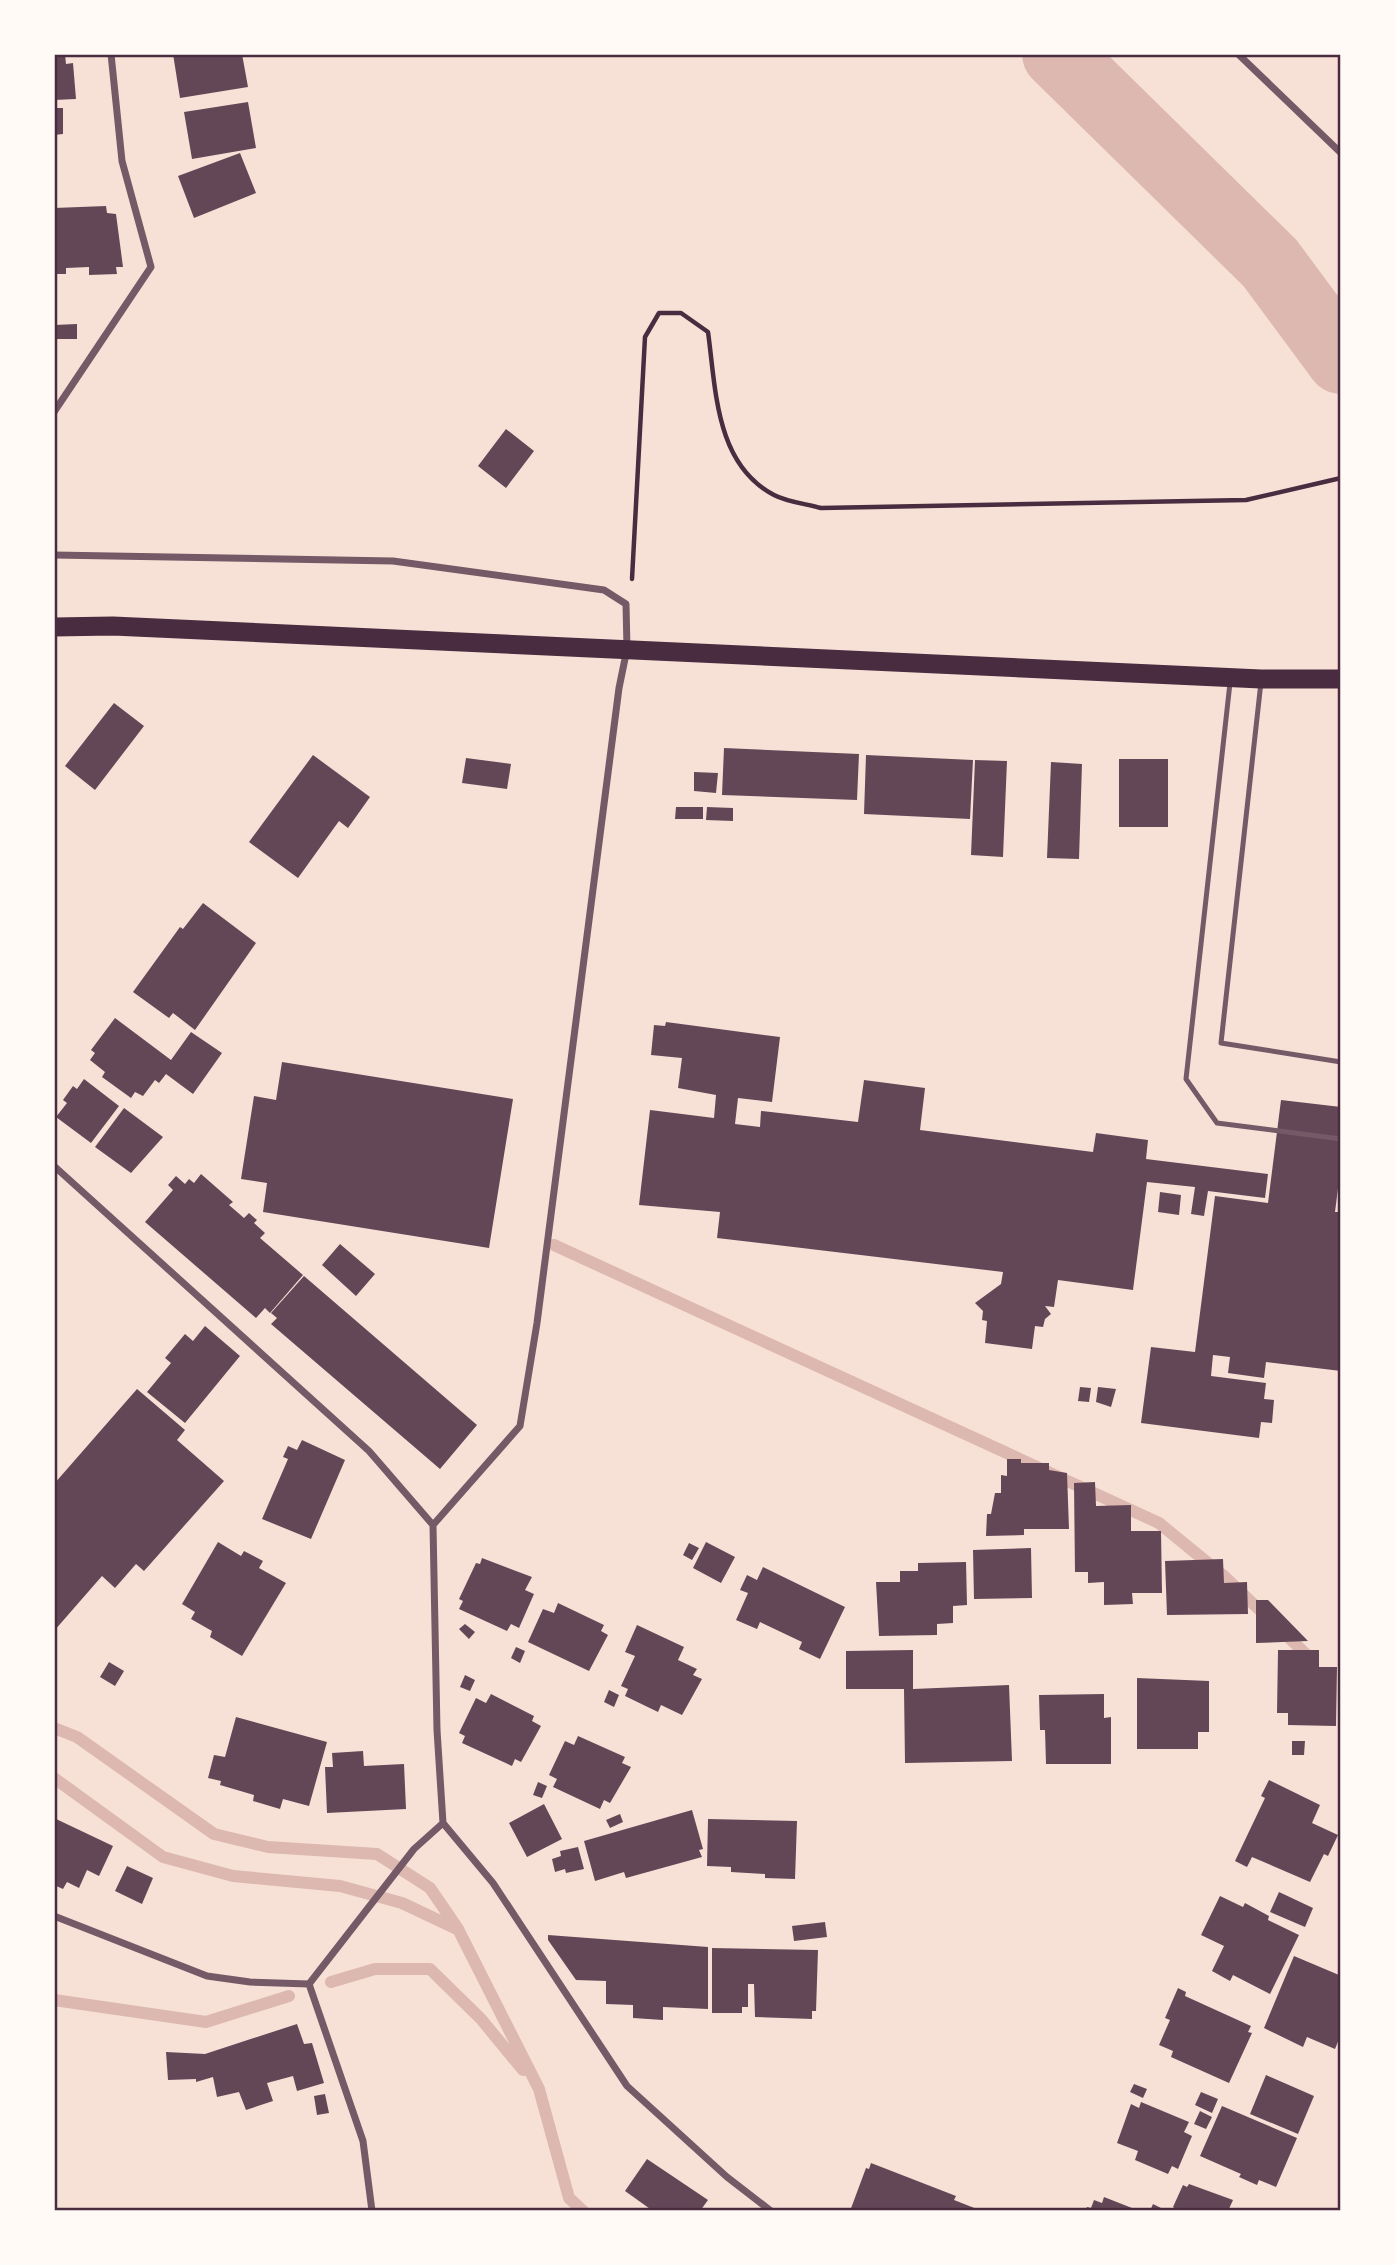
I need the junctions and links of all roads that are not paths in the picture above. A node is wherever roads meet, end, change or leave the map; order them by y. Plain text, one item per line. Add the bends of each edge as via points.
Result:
1 (111, 54) edge
2 (1238, 54) edge
3 (1341, 152) edge
4 (54, 412) edge
5 (54, 555) edge
6 (54, 627) edge
7 (627, 649) junction
8 (1230, 677) junction
9 (1261, 679) junction
10 (1341, 679) edge
11 (1341, 1062) edge
12 (1341, 1139) edge
13 (54, 1166) edge
14 (433, 1525) junction
15 (443, 1823) junction
16 (57, 1919) edge
17 (309, 1984) junction
18 (372, 2211) edge
19 (771, 2211) edge

1 - 4 street via 122,161 151,267
2 - 3 street
5 - 7 street via 393,561 604,590 626,604
6 - 7 highway via 127,626
7 - 8 highway
7 - 14 street via 520,1426
8 - 9 highway
8 - 12 lane via 1186,1079 1217,1123
9 - 10 highway
9 - 11 lane via 1221,1043
13 - 14 street via 369,1451
14 - 15 street
15 - 17 street via 414,1849
15 - 19 street via 493,1883 627,2086
16 - 17 street via 208,1976
17 - 18 street via 363,2141

